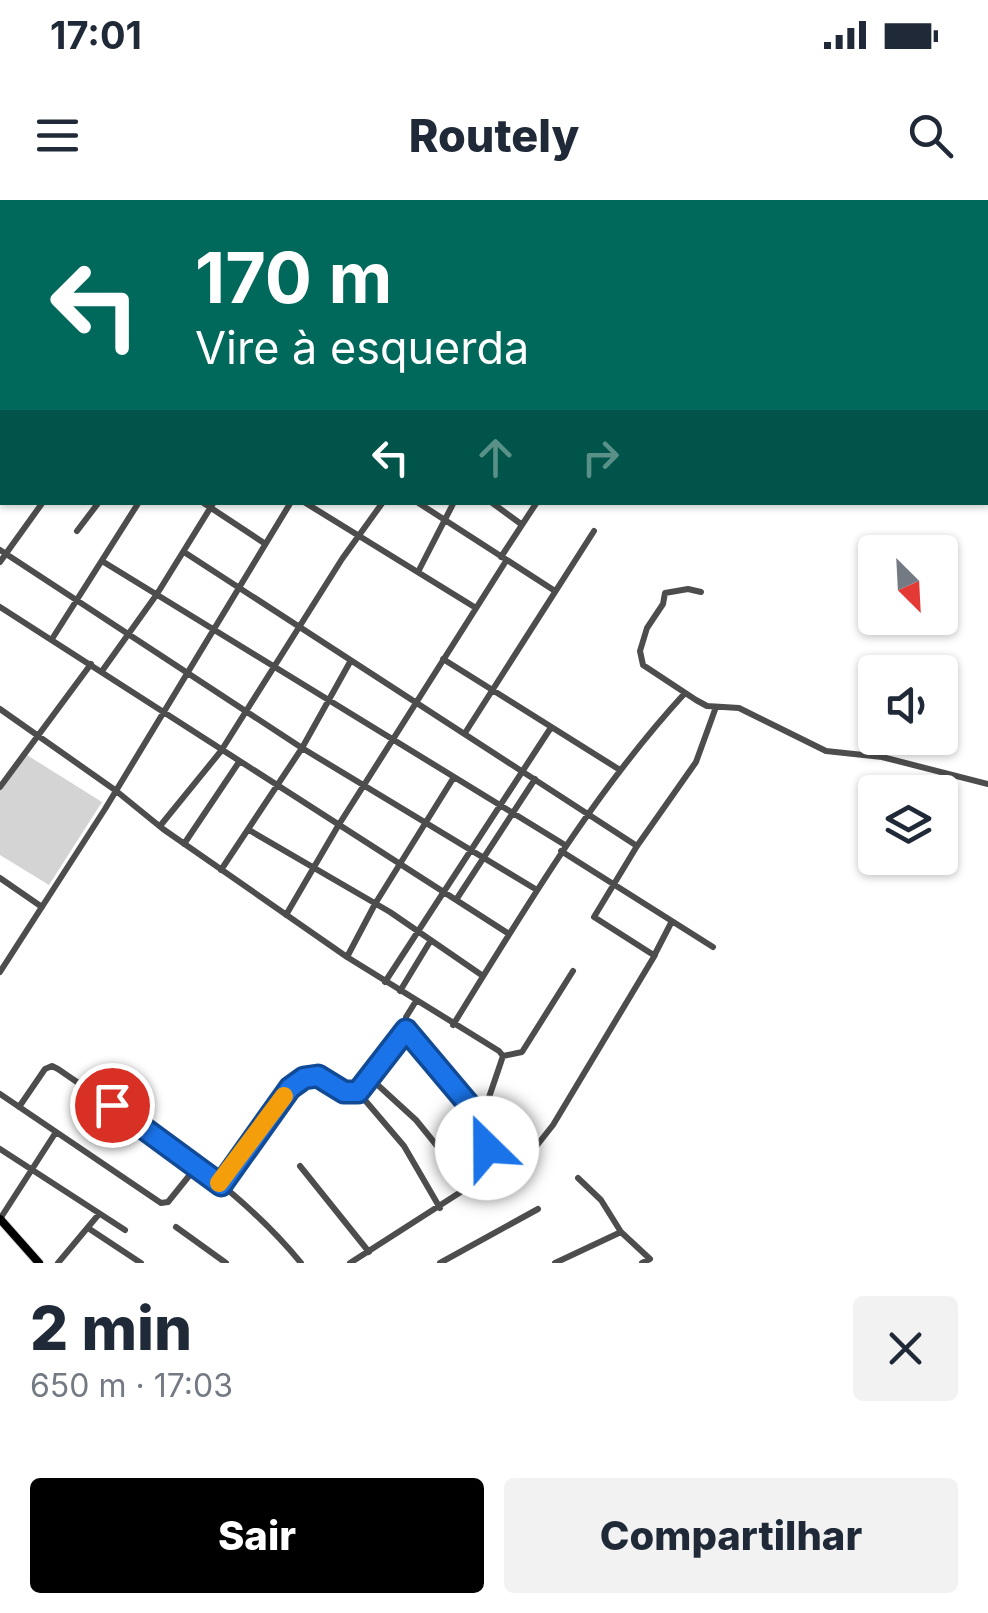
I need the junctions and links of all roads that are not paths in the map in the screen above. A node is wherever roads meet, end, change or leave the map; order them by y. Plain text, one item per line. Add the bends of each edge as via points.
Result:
1 (42, 505) edge
2 (96, 505) edge
3 (138, 505) edge
4 (212, 505) edge
5 (288, 505) edge
6 (309, 505) edge
7 (381, 505) edge
8 (422, 505) edge
9 (452, 505) edge
10 (495, 505) edge
11 (535, 505) edge
12 (444, 520) junction
13 (521, 524) junction
14 (77, 531) dead end
15 (594, 531) dead end
16 (358, 536) junction
17 (264, 542) junction
18 (184, 552) junction
19 (2, 555) edge
20 (504, 559) junction
21 (102, 561) junction
22 (418, 572) junction
23 (239, 587) junction
24 (555, 591) junction
25 (700, 592) dead end
26 (157, 594) junction
27 (76, 601) junction
28 (476, 608) junction
29 (1, 610) edge
30 (300, 627) junction
31 (213, 628) junction
32 (128, 636) junction
33 (52, 640) junction
34 (443, 659) junction
35 (350, 662) junction
36 (91, 664) junction
37 (277, 666) junction
38 (102, 671) junction
39 (185, 673) junction
40 (494, 691) junction
41 (685, 692) junction
42 (330, 700) junction
43 (416, 702) junction
44 (716, 707) junction
45 (0, 709) edge
46 (163, 710) junction
47 (247, 711) junction
48 (550, 729) junction
49 (466, 734) junction
50 (38, 735) junction
51 (394, 739) junction
52 (302, 748) junction
53 (221, 751) junction
54 (239, 762) junction
55 (620, 770) junction
56 (523, 771) junction
57 (454, 777) junction
58 (535, 779) junction
59 (988, 784) edge
60 (277, 786) junction
61 (364, 786) junction
62 (0, 787) edge
63 (115, 790) junction
64 (500, 804) junction
65 (513, 813) junction
66 (586, 814) junction
67 (425, 823) junction
68 (160, 826) junction
69 (338, 826) junction
70 (249, 830) junction
71 (184, 844) junction
72 (638, 846) junction
73 (563, 848) junction
74 (470, 850) junction
75 (484, 858) junction
76 (399, 864) junction
77 (314, 868) junction
78 (221, 870) junction
79 (0, 878) edge
80 (613, 886) junction
81 (538, 890) junction
82 (445, 893) junction
83 (456, 900) junction
84 (374, 904) junction
85 (42, 907) junction
86 (286, 915) junction
87 (671, 923) junction
88 (419, 932) junction
89 (509, 934) junction
90 (431, 940) junction
91 (713, 947) dead end
92 (655, 954) junction
93 (346, 957) junction
94 (0, 972) edge
95 (573, 972) dead end
96 (483, 976) junction
97 (385, 982) junction
98 (400, 991) junction
99 (416, 1001) junction
100 (453, 1025) junction
101 (406, 1030) junction
102 (503, 1056) junction
103 (369, 1076) junction
104 (358, 1092) junction
105 (0, 1094) edge
106 (20, 1107) junction
107 (486, 1125) junction
108 (56, 1132) junction
109 (0, 1148) edge
110 (197, 1166) junction
111 (300, 1166) dead end
112 (30, 1168) junction
113 (455, 1168) dead end
114 (578, 1178) dead end
115 (481, 1179) junction
116 (221, 1185) junction
117 (440, 1208) junction
118 (538, 1209) dead end
119 (99, 1214) junction
120 (0, 1219) edge
121 (176, 1226) dead end
122 (88, 1228) junction
123 (125, 1230) dead end
124 (620, 1232) junction
125 (368, 1252) junction
126 (62, 1262) edge
127 (39, 1263) edge
128 (141, 1263) edge
129 (226, 1263) edge
130 (301, 1263) edge
131 (350, 1263) edge
132 (440, 1263) edge
133 (556, 1263) edge
134 (642, 1263) edge

1 - 19 street
2 - 14 street
3 - 21 street
4 - 17 street
4 - 18 street
5 - 17 street
6 - 16 street
7 - 16 street
8 - 12 street
9 - 12 street
10 - 13 street
11 - 13 street
12 - 20 street
12 - 22 street
13 - 20 street
15 - 24 street
16 - 22 street
16 - 30 street
17 - 23 street
18 - 23 street
18 - 26 street
19 - 27 street
20 - 24 street
20 - 28 street
21 - 26 street
21 - 27 street
22 - 28 street
23 - 30 street
23 - 31 street
24 - 40 street
25 - 41 street via 665,593 640,651 643,664
26 - 31 street
26 - 32 street
27 - 32 street
27 - 33 street
28 - 34 street
29 - 33 street
30 - 35 street
30 - 37 street
31 - 37 street
31 - 39 street
32 - 38 street
32 - 39 street
33 - 36 street
34 - 40 street
34 - 43 street
35 - 42 street
35 - 43 street
36 - 38 street
36 - 50 street
37 - 42 street
37 - 47 street
38 - 46 street
39 - 46 street
39 - 47 street
40 - 48 street
40 - 49 street
41 - 44 street
41 - 55 street
42 - 51 street
42 - 52 street
43 - 49 street
43 - 51 street
44 - 59 street via 738,708 826,751 882,757
44 - 72 street via 696,762
45 - 50 street
46 - 53 street
46 - 63 street
47 - 52 street
47 - 53 street
48 - 55 street
48 - 56 street
49 - 56 street
50 - 62 street
50 - 63 street
51 - 57 street
51 - 61 street
52 - 60 street
52 - 61 street
53 - 54 street
53 - 68 street
54 - 60 street
54 - 71 street
55 - 66 street
56 - 58 street
56 - 64 street
57 - 64 street
57 - 67 street
58 - 65 street
58 - 66 street
60 - 69 street
60 - 70 street
61 - 67 street
61 - 69 street
63 - 68 street
63 - 85 street
64 - 65 street
64 - 74 street
65 - 73 street
65 - 75 street
66 - 72 street
66 - 73 street
67 - 74 street
67 - 76 street
68 - 71 street
69 - 76 street
69 - 77 street
70 - 77 street
70 - 78 street
71 - 78 street
72 - 80 street
73 - 80 street
73 - 81 street
74 - 75 street
74 - 82 street
75 - 81 street
75 - 83 street
76 - 82 street
76 - 84 street
77 - 84 street
77 - 86 street
78 - 86 street
79 - 85 street
80 - 87 street
80 - 92 street via 594,917
81 - 89 street
82 - 83 street
82 - 88 street
83 - 89 street
84 - 88 street
84 - 93 street
85 - 94 street
86 - 93 street
87 - 91 street
87 - 92 street
88 - 90 street
88 - 97 street
89 - 96 street
90 - 96 street
90 - 98 street
92 - 115 street via 553,1125 519,1168 496,1180
93 - 97 street
95 - 102 street via 522,1052
96 - 100 street
97 - 98 street
98 - 99 street
99 - 100 street
99 - 101 street
100 - 102 street
101 - 103 street
101 - 107 street
102 - 107 street
103 - 104 street
103 - 113 street
104 - 116 street via 344,1092 318,1076 297,1082
104 - 117 street via 407,1150
105 - 106 street
106 - 108 street
106 - 110 street via 52,1066
107 - 115 street via 488,1164
108 - 110 street via 162,1203
108 - 112 street
109 - 112 street
110 - 116 street
111 - 125 street
112 - 119 street
112 - 120 street
114 - 124 street
115 - 117 street
116 - 130 street
117 - 125 street
118 - 132 street
119 - 122 street
119 - 123 street
120 - 127 main road
121 - 129 street
122 - 126 street
122 - 128 street
124 - 133 street
124 - 134 street via 650,1259
125 - 131 street

